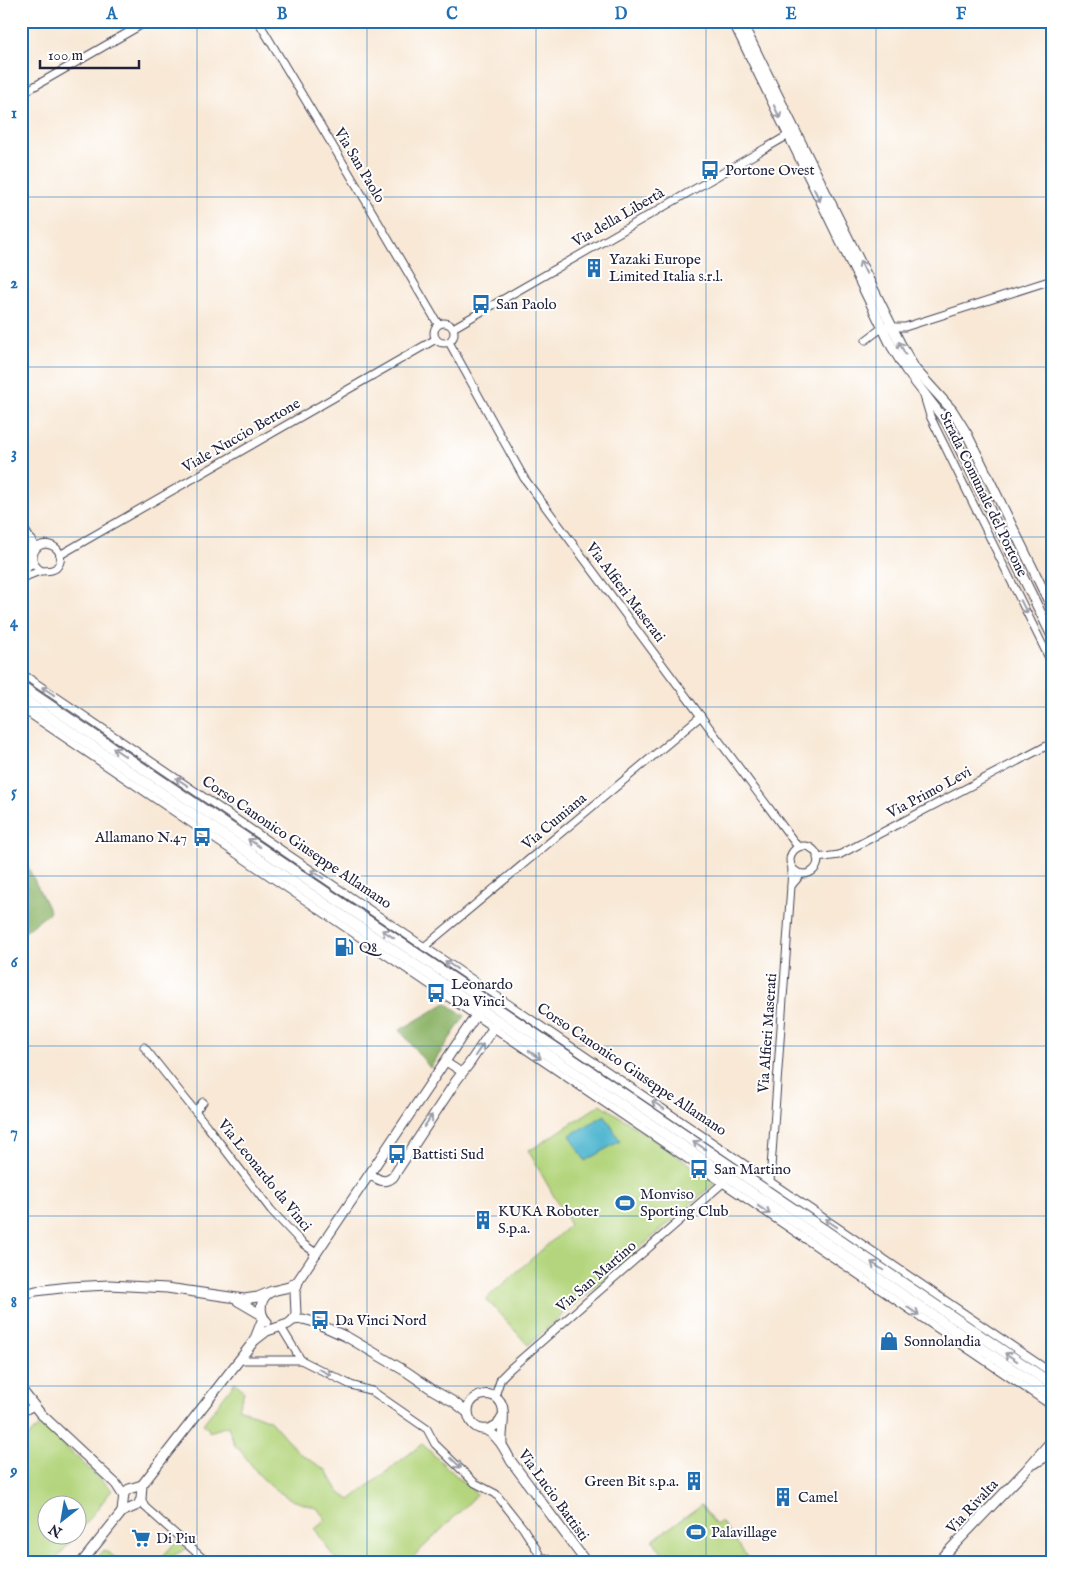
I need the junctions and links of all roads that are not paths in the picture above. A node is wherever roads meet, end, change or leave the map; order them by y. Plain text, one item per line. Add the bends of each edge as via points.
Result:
1 (148, 21) edge
2 (258, 21) edge
3 (733, 21) edge
4 (742, 21) edge
5 (21, 94) edge
6 (792, 133) junction
7 (1052, 280) edge
8 (438, 324) junction
9 (887, 327) junction
10 (453, 328) junction
11 (436, 339) junction
12 (866, 340) dead end
13 (449, 342) junction
14 (921, 388) junction
15 (21, 524) edge
16 (32, 540) junction
17 (36, 548) junction
18 (60, 555) junction
19 (33, 560) junction
20 (23, 564) edge
21 (42, 571) junction
22 (21, 577) edge
23 (1052, 608) edge
24 (1052, 636) edge
25 (1052, 664) edge
26 (21, 673) edge
27 (21, 686) edge
28 (21, 698) edge
29 (21, 708) edge
30 (701, 716) junction
31 (1052, 743) edge
32 (798, 847) junction
33 (817, 858) junction
34 (792, 868) junction
35 (801, 874) junction
36 (791, 886) junction
37 (424, 947) junction
38 (484, 1004) junction
39 (496, 1024) junction
40 (144, 1048) dead end
41 (446, 1062) junction
42 (462, 1073) junction
43 (203, 1102) dead end
44 (195, 1111) junction
45 (370, 1174) junction
46 (724, 1182) junction
47 (770, 1182) junction
48 (317, 1254) junction
49 (299, 1279) junction
50 (276, 1291) junction
51 (24, 1296) edge
52 (228, 1297) junction
53 (295, 1303) junction
54 (263, 1316) junction
55 (293, 1320) junction
56 (314, 1322) junction
57 (279, 1327) junction
58 (254, 1341) junction
59 (240, 1360) junction
60 (301, 1360) junction
61 (1052, 1373) edge
62 (1052, 1384) edge
63 (21, 1389) edge
64 (480, 1394) junction
65 (444, 1395) junction
66 (496, 1396) junction
67 (1052, 1396) edge
68 (34, 1406) junction
69 (1052, 1406) edge
70 (21, 1413) edge
71 (468, 1413) junction
72 (503, 1416) junction
73 (486, 1430) junction
74 (1052, 1440) edge
75 (502, 1443) junction
76 (1052, 1453) edge
77 (1026, 1470) junction
78 (142, 1485) junction
79 (127, 1494) junction
80 (139, 1503) junction
81 (122, 1512) junction
82 (540, 1561) edge
83 (82, 1562) edge
84 (207, 1562) edge
85 (552, 1562) edge
86 (586, 1562) edge
87 (938, 1562) edge

1 - 5 street
2 - 8 street, Via San Paolo
3 -> 6 street, Strada Comunale del Portone
4 - 6 street, Strada Comunale del Portone
6 - 9 street, Strada Comunale del Portone
6 - 10 street, Via della Libertà
7 - 9 street via 905,327
8 - 10 street via 448,323
8 - 11 street via 434,330
9 - 12 street
9 - 14 street, Strada Comunale del Portone via 900,361
23 -> 9 street, Strada Comunale del Portone via 967,434 952,410 914,368
10 - 13 street via 454,334
11 - 13 street via 440,343
11 - 18 street, Viale Nuccio Bertone
13 - 30 street, Via Alfieri Maserati via 524,478
14 - 24 street, Strada Comunale del Portone via 947,423
14 -> 25 street, Strada Comunale del Portone via 930,416
15 - 16 street
16 - 17 street
16 - 20 street
17 - 18 street via 49,544
17 - 19 street, Viale Nuccio Bertone
18 - 21 street, Viale Nuccio Bertone via 54,570
19 - 20 street
19 - 21 street
19 - 22 street, Viale Nuccio Bertone
21 - 22 street, Viale Nuccio Bertone
37 -> 26 street, Corso Canonico Giuseppe Allamano
38 -> 27 main road, Corso Canonico Giuseppe Allamano
28 - 38 main road, Corso Canonico Giuseppe Allamano
29 - 38 street, Corso Canonico Giuseppe Allamano
30 - 32 street, Via Alfieri Maserati
30 - 37 street, Via Cumiana
31 - 33 street, Via Primo Levi via 839,855
32 - 33 street via 810,848
32 - 34 street via 790,855
33 - 35 street via 811,872
34 - 35 street
34 - 36 street
35 - 36 street
36 - 47 street, Via Alfieri Maserati
38 -> 37 street, Corso Canonico Giuseppe Allamano
38 - 39 main road, Corso Canonico Giuseppe Allamano
38 - 41 street, Via Leonardo da Vinci
47 -> 38 street, Corso Canonico Giuseppe Allamano
62 -> 38 main road, Corso Canonico Giuseppe Allamano
42 -> 39 street
39 -> 46 street, Corso Canonico Giuseppe Allamano
39 - 67 main road, Corso Canonico Giuseppe Allamano
40 - 44 street, Via Leonardo da Vinci
41 - 42 street
41 - 45 street, Via Leonardo da Vinci
45 -> 42 street via 382,1181 393,1177
43 - 44 street
44 - 48 street, Via Leonardo da Vinci via 271,1210
45 - 48 street, Via Leonardo da Vinci
46 - 66 street, Via San Martino via 511,1368 501,1378
46 -> 69 street, Corso Canonico Giuseppe Allamano
61 -> 47 street, Corso Canonico Giuseppe Allamano
48 - 49 street, Via Leonardo da Vinci
49 - 50 street, Via Leonardo da Vinci
49 - 53 street, Via Leonardo da Vinci
50 - 52 street, Via Leonardo da Vinci via 249,1299
50 - 53 street via 288,1294
50 - 54 street via 262,1302
51 - 52 street via 68,1287 130,1285
52 - 54 street
53 - 55 street, Via Leonardo da Vinci
53 - 56 street, Via Lucio Battisti
54 - 57 street via 266,1322
54 - 58 street
55 - 56 street, Via Lucio Battisti
55 - 57 street
56 - 65 street, Via Lucio Battisti via 365,1346
57 - 58 street
57 - 60 street
58 - 59 street
59 - 60 street
59 - 78 street
60 -> 82 street via 351,1385 372,1391 427,1429 435,1444 476,1482 496,1494 523,1528
63 - 68 street
64 - 65 street, Via Lucio Battisti via 471,1399
64 - 66 street, Via Lucio Battisti
64 - 71 street via 471,1402
65 - 71 street, Via Lucio Battisti
66 - 72 street, Via Lucio Battisti via 503,1405
68 - 70 street
68 - 79 street
71 - 73 street, Via Lucio Battisti via 476,1426
72 - 73 street via 497,1426
72 - 75 street, Via Lucio Battisti
73 - 75 street, Via Lucio Battisti
74 - 77 street, Via Rivalta
75 - 86 street, Via Lucio Battisti via 511,1461
76 - 77 street, Via Rivalta
77 - 87 street, Via Rivalta
78 - 79 street
78 - 80 street
79 - 80 street via 137,1491
79 - 80 street via 126,1506
79 - 81 street
80 - 81 street
80 - 84 street
81 - 83 street
82 - 85 street via 545,1558

